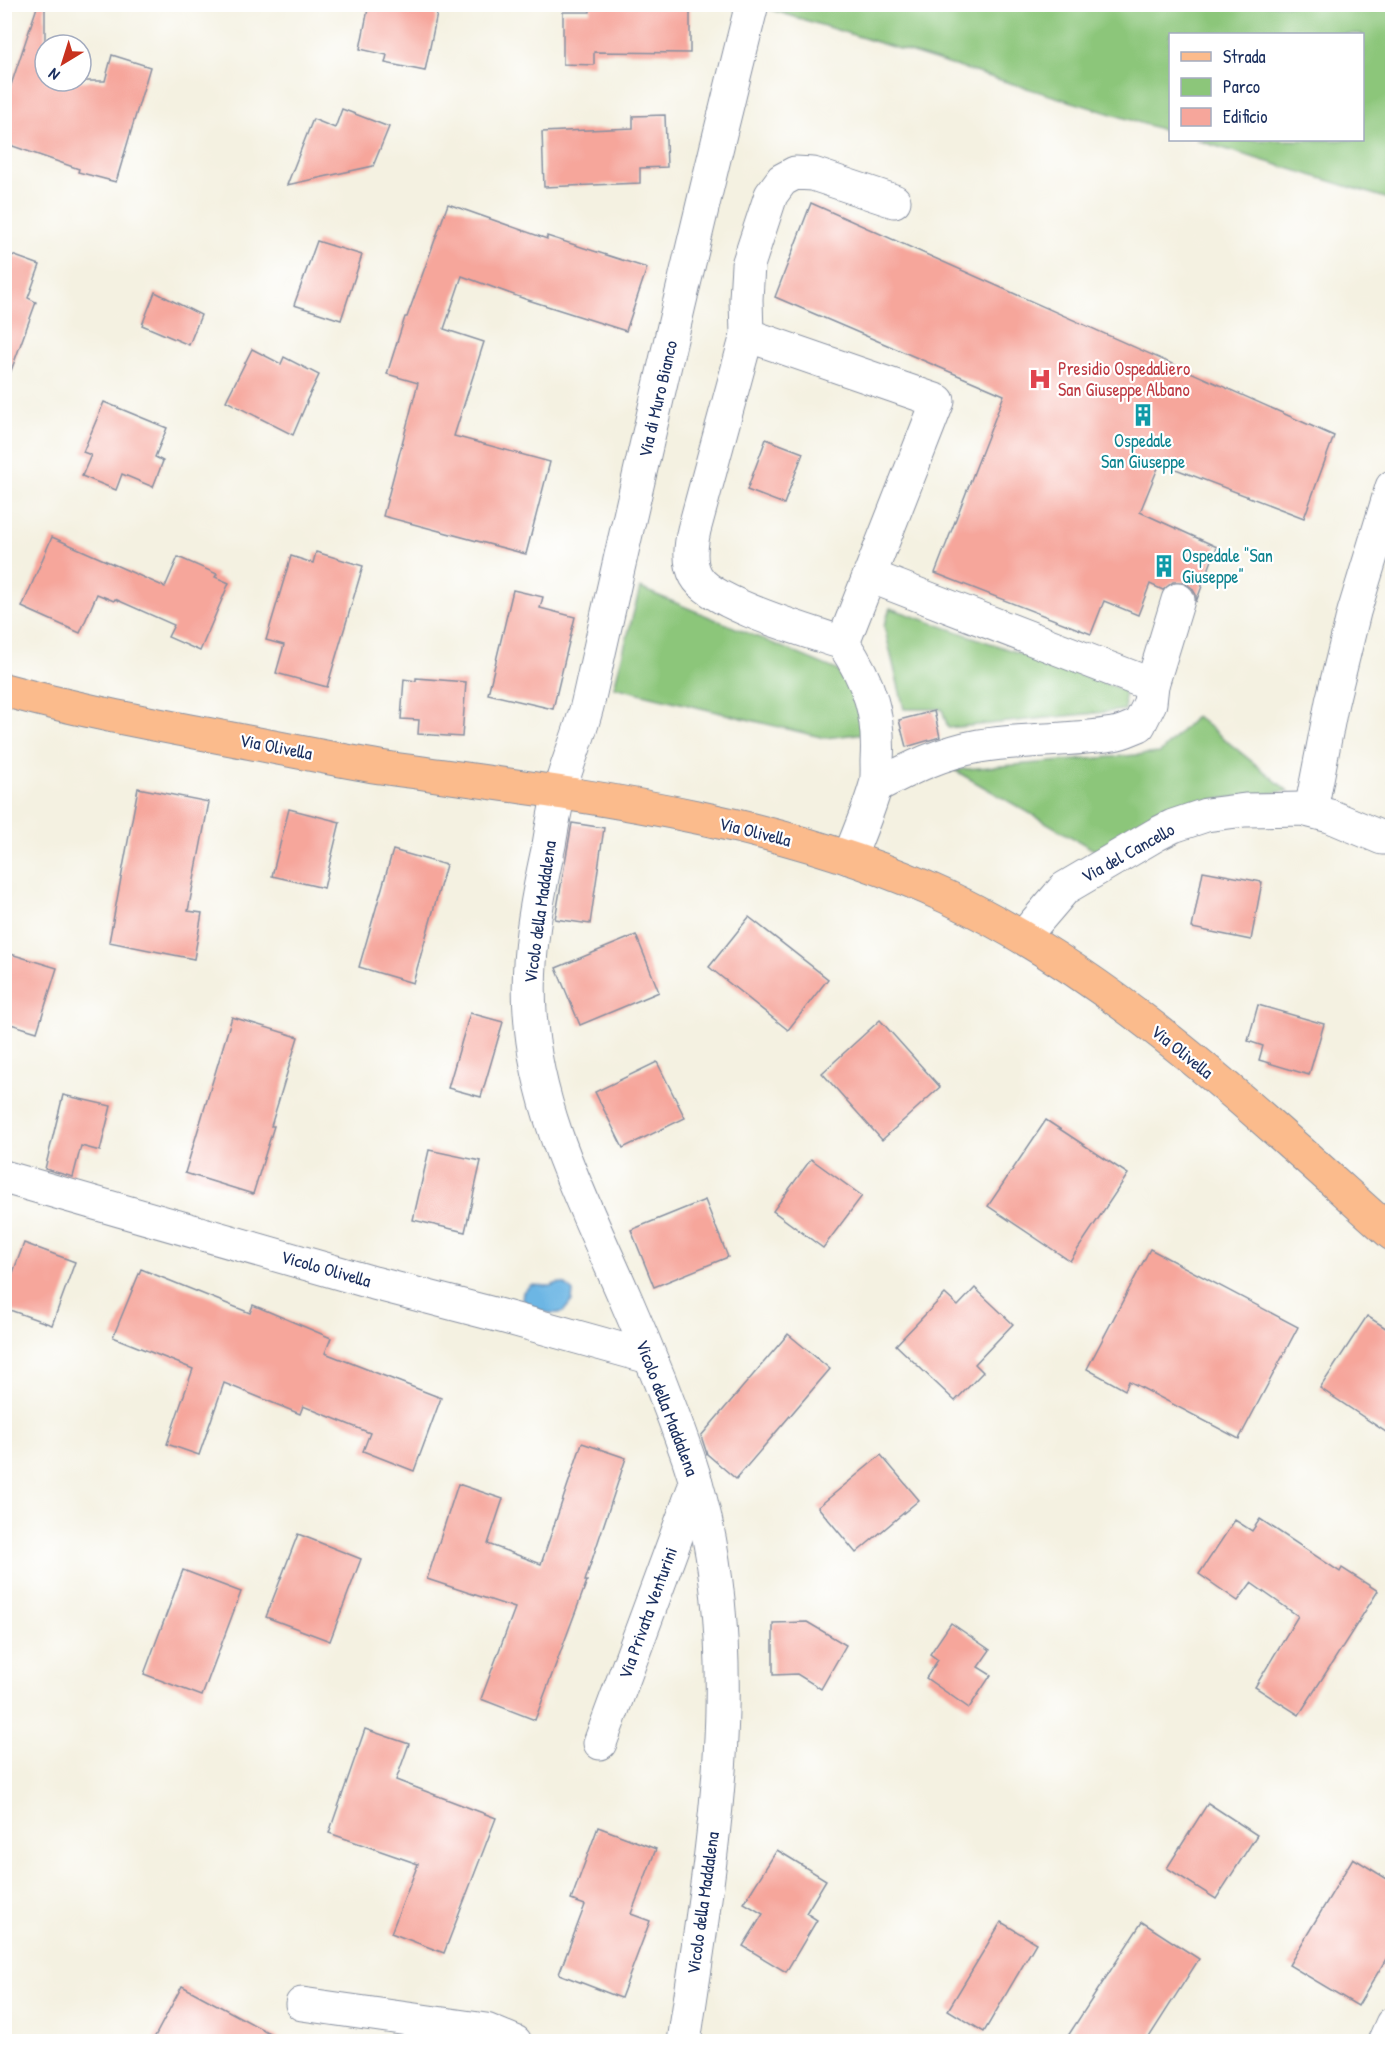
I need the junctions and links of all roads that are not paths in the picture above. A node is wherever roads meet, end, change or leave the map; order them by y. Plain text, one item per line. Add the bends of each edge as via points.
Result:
1 (752, 4) edge
2 (894, 201) dead end
3 (747, 334) junction
4 (1392, 487) edge
5 (870, 576) junction
6 (1178, 600) dead end
7 (843, 643) junction
8 (1152, 685) junction
9 (4, 690) edge
10 (876, 786) junction
11 (559, 792) junction
12 (1311, 810) junction
13 (1392, 838) edge
14 (849, 858) junction
15 (1023, 937) junction
16 (4, 1177) edge
17 (1392, 1234) edge
18 (649, 1357) junction
19 (696, 1483) junction
20 (600, 1743) dead end
21 (302, 2004) dead end
22 (1392, 2024) edge
23 (515, 2042) edge
24 (684, 2042) edge
25 (1384, 2042) edge

1 - 11 street, Via di Muro Bianco via 584,719
2 - 3 street via 813,174 795,173 782,180 771,195 748,265
3 - 5 street via 938,401
3 - 7 street via 691,541 692,564 704,586 725,600
4 - 12 street via 1354,612
5 - 7 street
5 - 8 street
6 - 8 street
7 - 10 street via 872,701 878,736
8 - 10 street via 1150,703 1139,725 1115,734 957,751 937,756
9 - 11 main road, Via Olivella via 105,716 364,764
10 - 14 street
11 - 14 main road, Via Olivella via 702,819
11 - 18 street, Vicolo della Maddalena via 541,878 529,979 533,1043 541,1085 568,1168
12 - 13 street, Via del Cancello via 1376,836
12 - 15 street, Via del Cancello via 1217,813 1173,826 1065,888
14 - 15 main road, Via Olivella via 944,896
15 - 17 main road, Via Olivella via 1079,973 1196,1063
16 - 18 street, Vicolo Olivella
18 - 19 street, Vicolo della Maddalena
19 - 20 street, Via Privata Venturini
19 - 24 street, Vicolo della Maddalena via 716,1576 722,1679 713,1838
21 - 23 street via 486,2030
22 - 25 street

